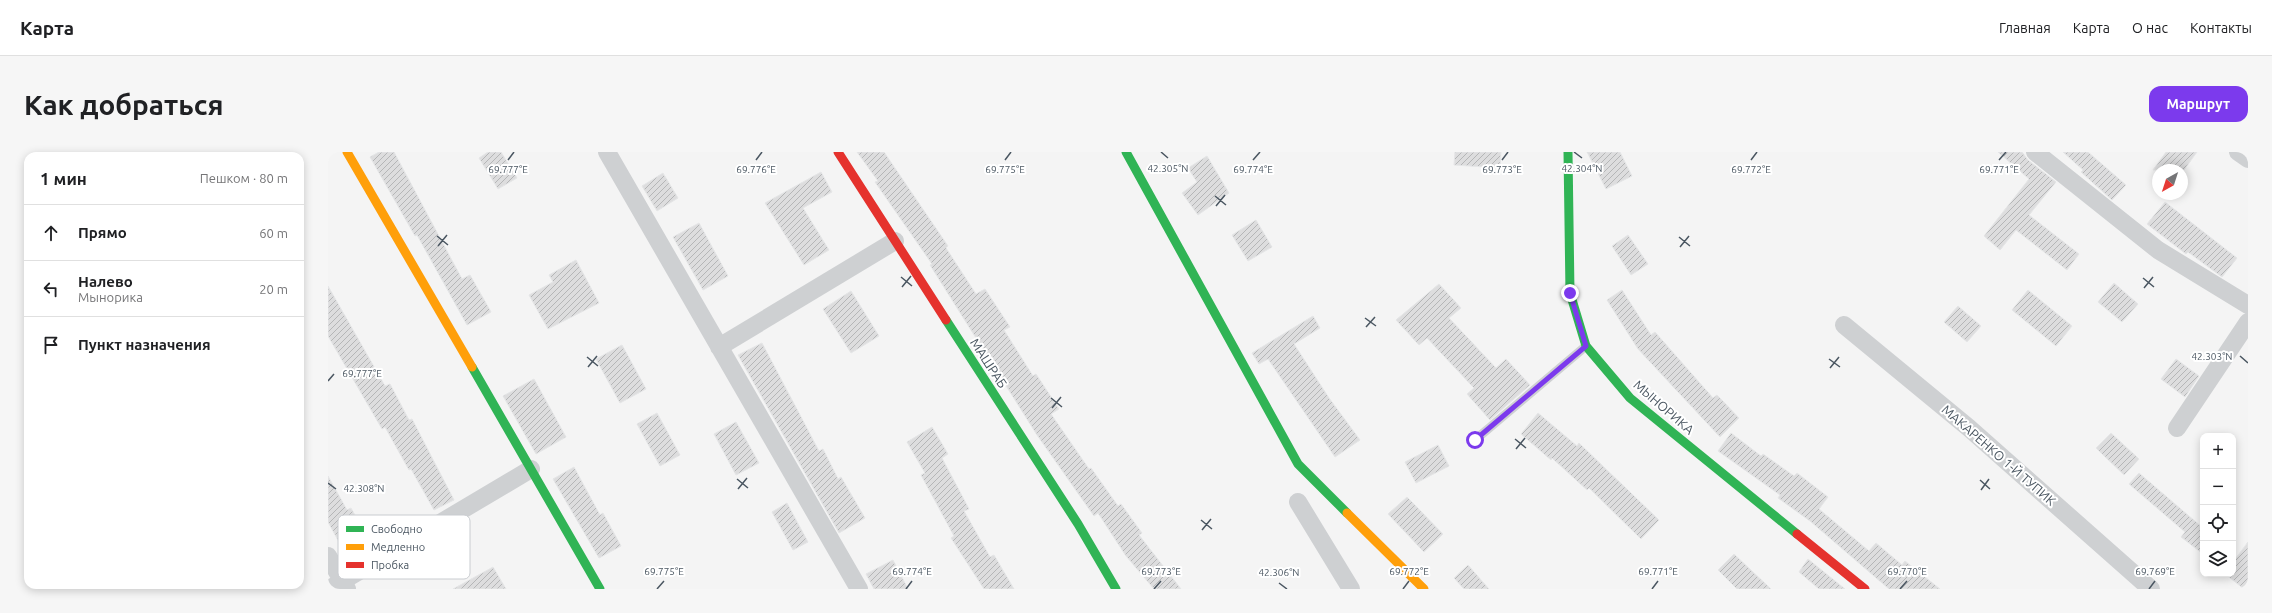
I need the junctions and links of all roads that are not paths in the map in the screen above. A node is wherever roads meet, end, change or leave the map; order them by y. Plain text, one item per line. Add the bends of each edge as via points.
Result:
1 (347, 152) edge
2 (607, 152) edge
3 (838, 152) edge
4 (1126, 152) edge
5 (1568, 152) edge
6 (2036, 152) edge
7 (2238, 152) edge
8 (2248, 159) edge
9 (895, 241) junction
10 (2248, 305) edge
11 (2248, 322) edge
12 (1844, 325) dead end
13 (1586, 346) junction
14 (719, 347) junction
15 (2177, 428) dead end
16 (1475, 440) dead end
17 (531, 469) junction
18 (1298, 502) dead end
19 (456, 515) edge
20 (328, 556) edge
21 (351, 579) edge
22 (340, 586) edge
23 (600, 589) edge
24 (859, 589) edge
25 (1116, 589) edge
26 (1351, 589) edge
27 (1424, 589) edge
28 (1865, 589) edge
29 (2151, 589) edge

1 - 17 street
2 - 14 street
3 - 9 street, МАШРАБ
4 - 27 street via 1298,464
5 - 13 street, МЫНОРИКА via 1570,293
6 - 10 street via 2158,250
7 - 8 street
9 - 14 street
9 - 25 street, МАШРАБ via 1078,524
11 - 15 street
12 - 29 street, МАКАРЕНКО 1-Й ТУПИК via 1968,428
13 - 16 lane
13 - 28 street, МЫНОРИКА via 1630,398
14 - 24 street
17 - 19 street
17 - 23 street
18 - 26 street
20 - 22 street
21 - 22 street

